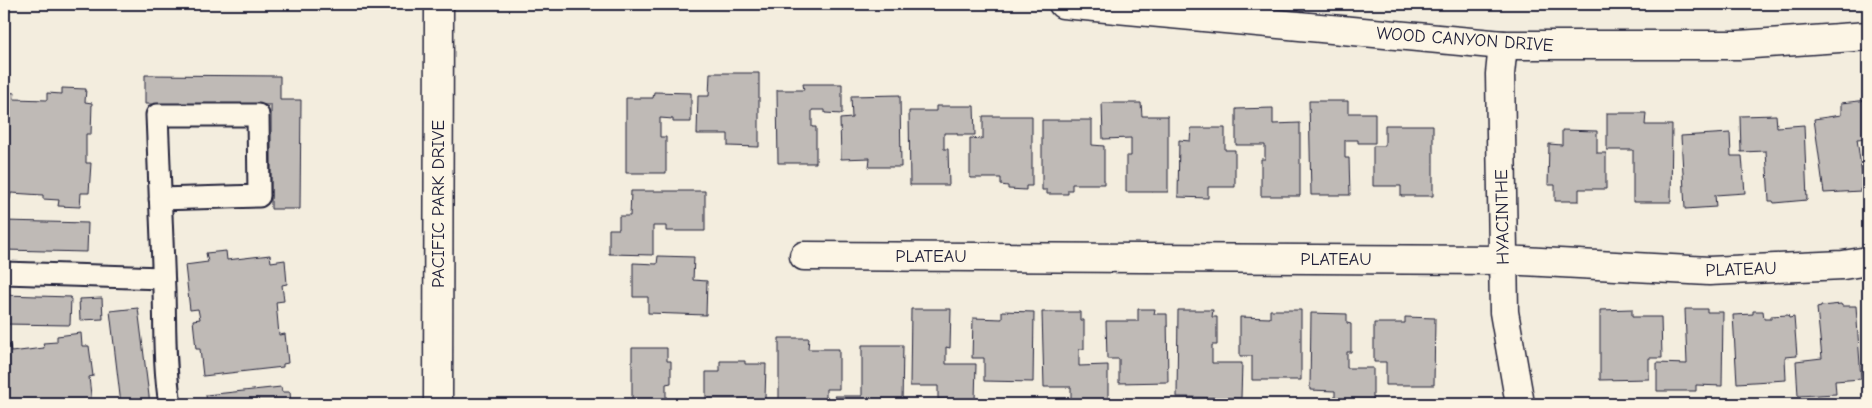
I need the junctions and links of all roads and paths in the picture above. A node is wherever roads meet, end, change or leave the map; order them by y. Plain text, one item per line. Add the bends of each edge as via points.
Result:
1 (439, 4) edge
2 (1063, 4) edge
3 (1868, 36) edge
4 (1503, 45) junction
5 (160, 200) junction
6 (804, 256) dead end
7 (1503, 260) junction
8 (1868, 262) edge
9 (4, 273) edge
10 (163, 278) junction
11 (1518, 396) edge
12 (170, 404) edge
13 (438, 404) edge

1 - 13 street, PACIFIC PARK DRIVE
2 - 4 street, WOOD CANYON DRIVE
3 - 4 street, WOOD CANYON DRIVE via 1739,45
4 - 7 street, HYACINTHE via 1500,74
5 - 5 lane via 259,196 258,115 157,115
5 - 10 lane
6 - 7 street, PLATEAU
7 - 8 street, PLATEAU via 1709,271
7 - 11 street, HYACINTHE via 1504,312
9 - 10 lane
10 - 12 lane

